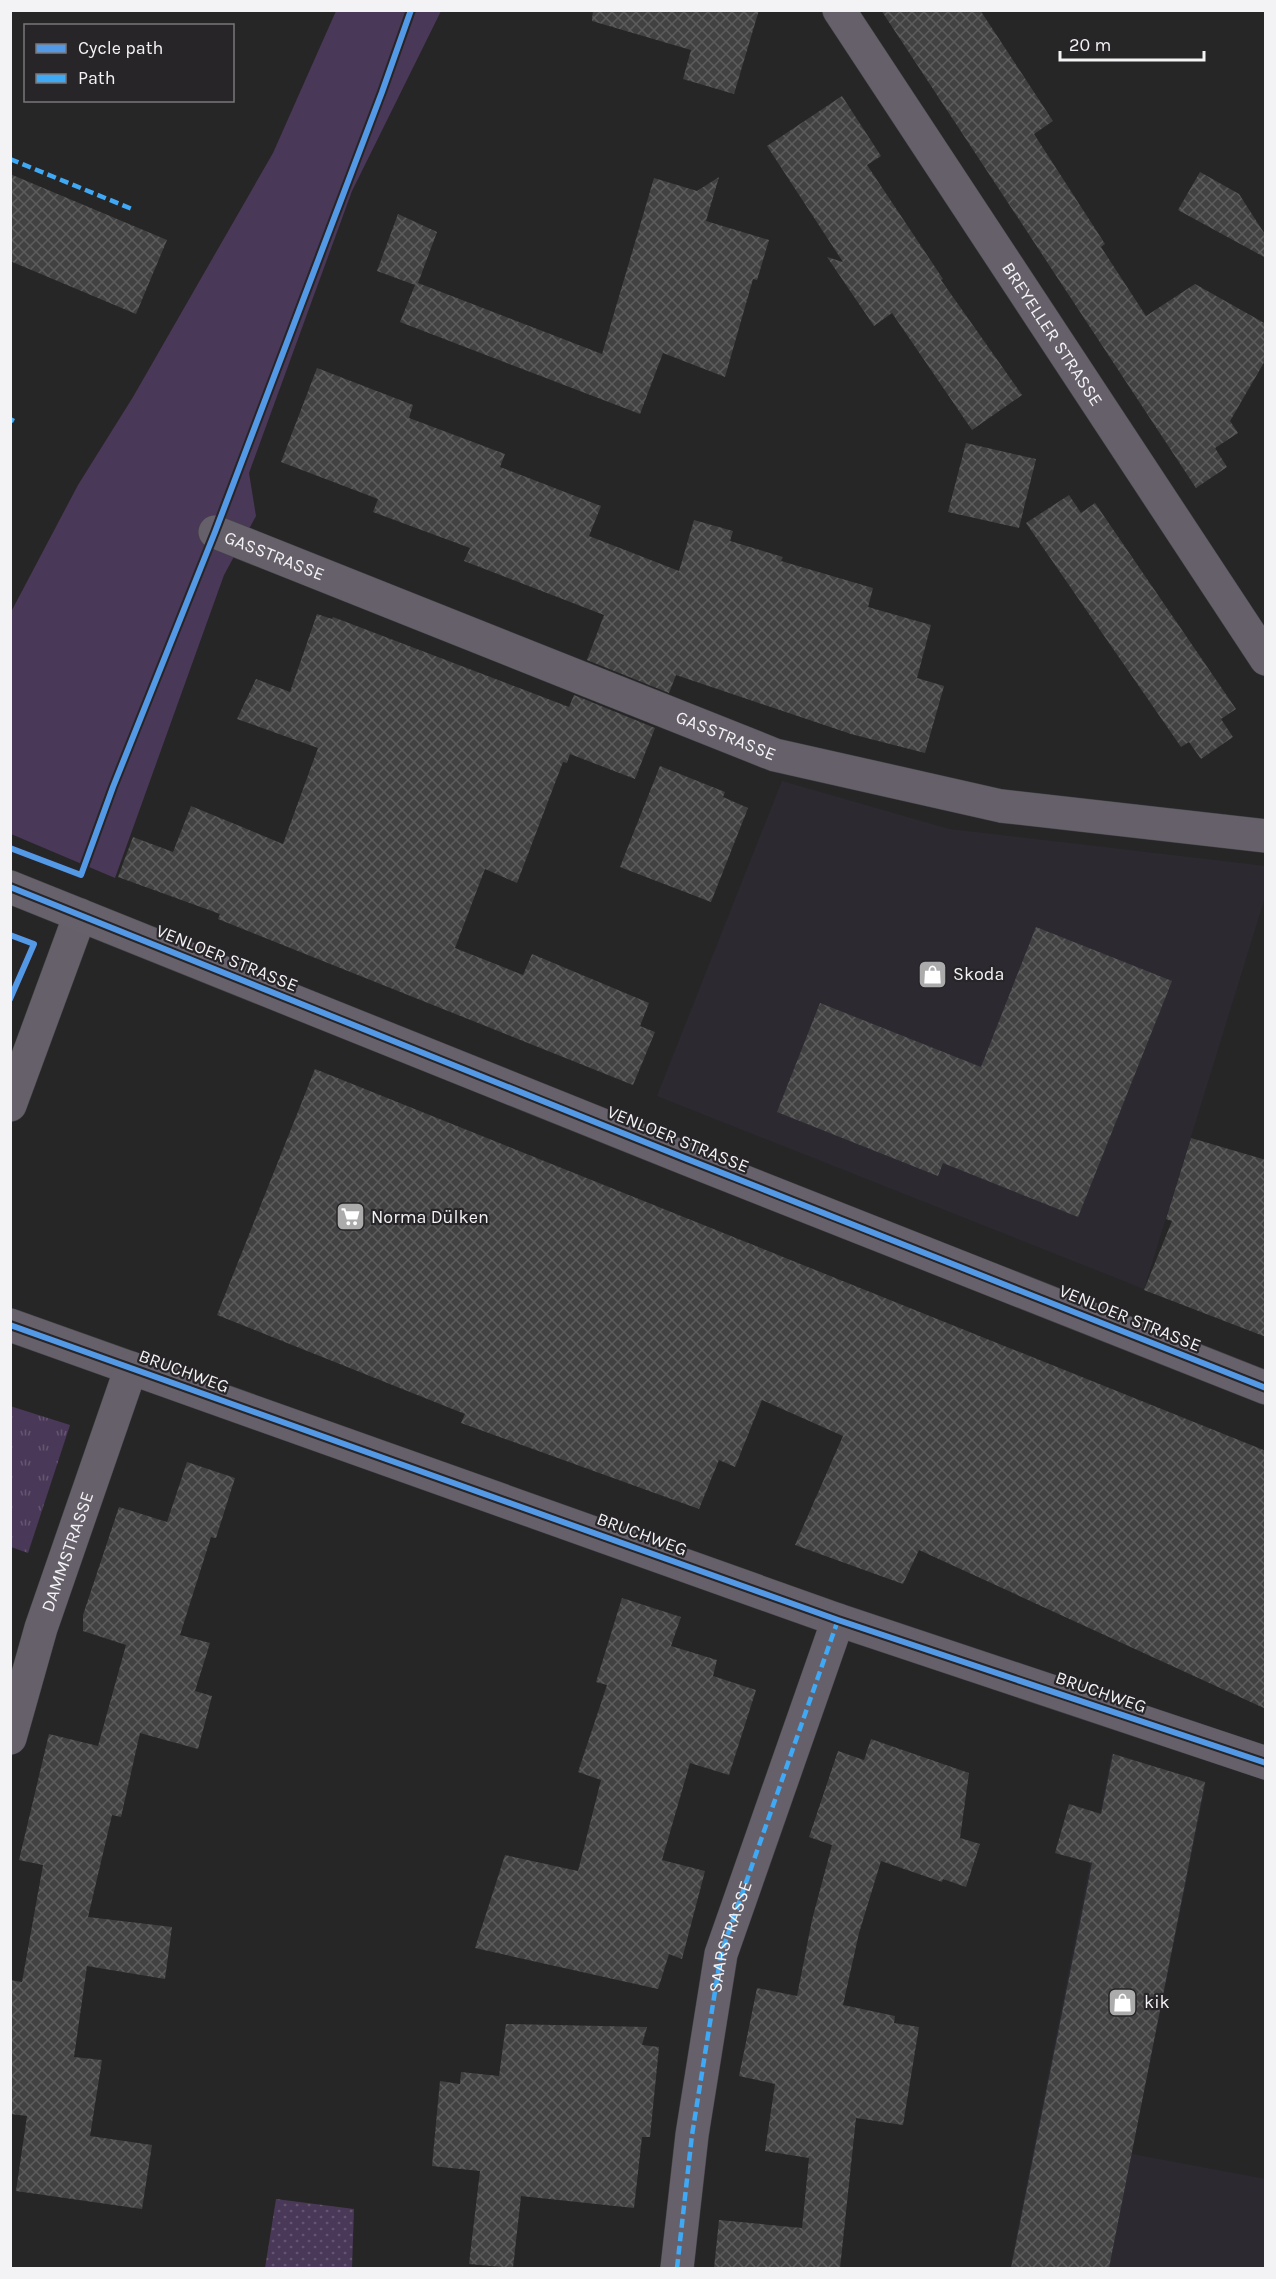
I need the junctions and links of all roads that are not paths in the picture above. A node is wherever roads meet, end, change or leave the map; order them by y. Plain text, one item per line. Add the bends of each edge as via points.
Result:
1 (839, 10) edge
2 (215, 532) dead end
3 (1266, 659) edge
4 (1266, 836) edge
5 (10, 887) edge
6 (80, 915) junction
7 (10, 1105) edge
8 (10, 1325) edge
9 (131, 1368) junction
10 (1266, 1388) edge
11 (838, 1620) junction
12 (10, 1738) edge
13 (1266, 1763) edge
14 (677, 2268) edge

1 - 3 street, BREYELLER STRASSE
2 - 4 street, GASSTRASSE via 775,755 1001,806
5 - 6 main road, VENLOER STRASSE
6 - 7 street
6 - 10 main road, VENLOER STRASSE
8 - 9 street, BRUCHWEG
9 - 11 street, BRUCHWEG
9 - 12 street, DAMMSTRASSE via 41,1628
11 - 13 street, BRUCHWEG
11 - 14 street, SAARSTRASSE via 722,1954 692,2134

